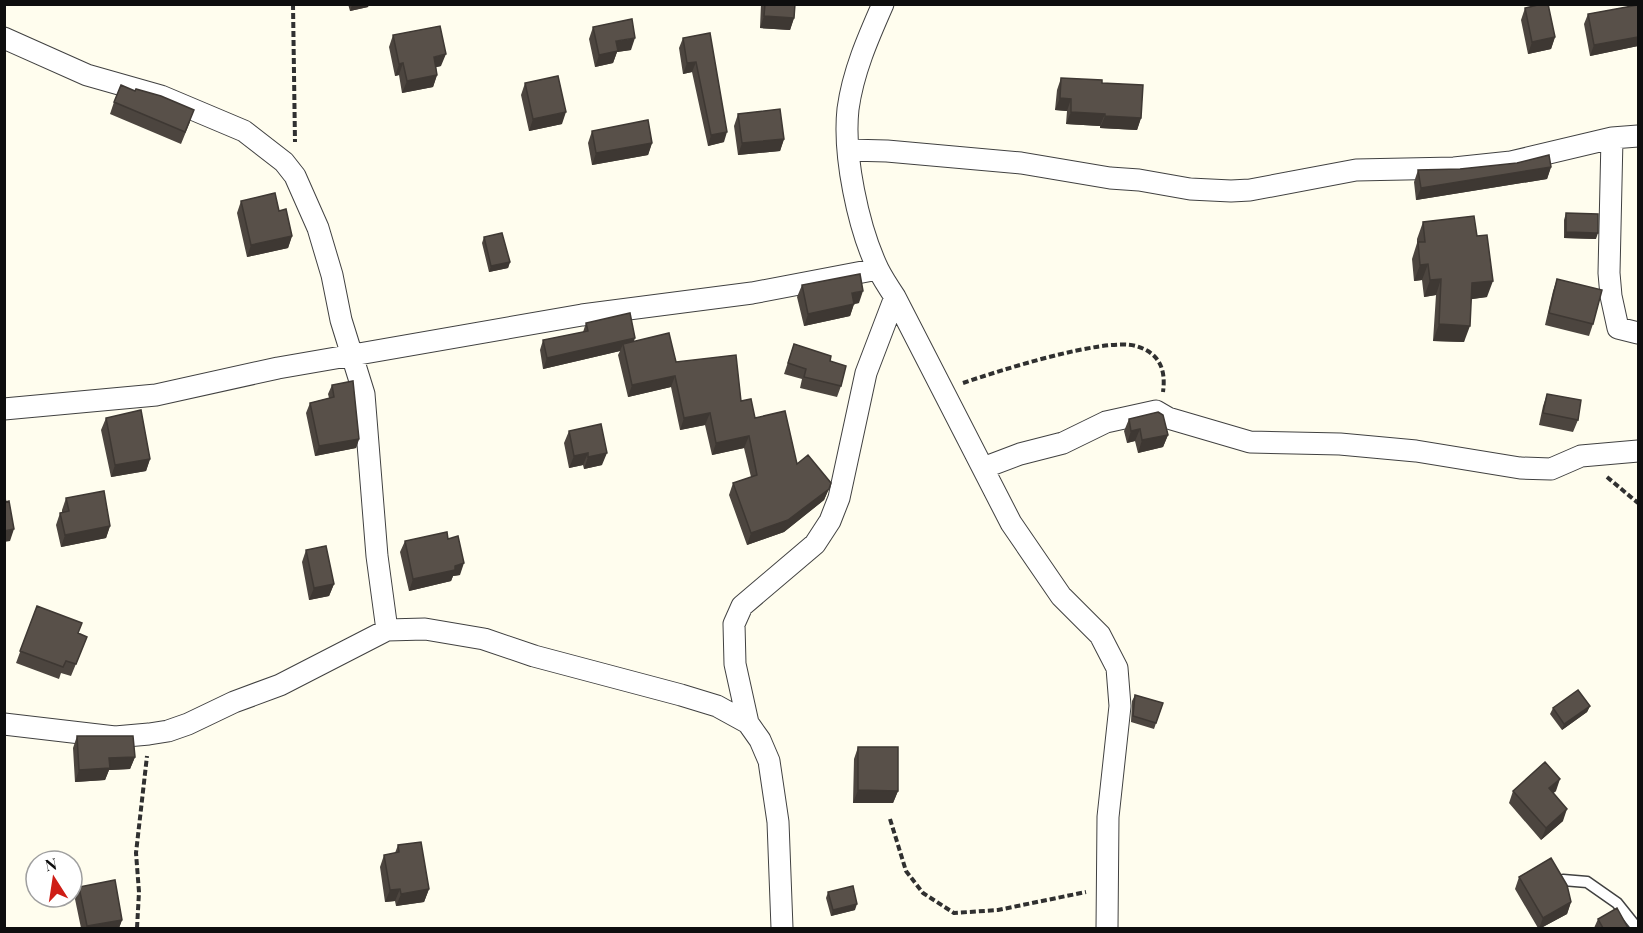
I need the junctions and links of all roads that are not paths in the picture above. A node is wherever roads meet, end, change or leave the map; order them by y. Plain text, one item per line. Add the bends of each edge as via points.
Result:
1 (883, 4) edge
2 (4, 38) edge
3 (1638, 136) edge
4 (1612, 138) junction
5 (848, 150) junction
6 (878, 269) junction
7 (895, 297) junction
8 (1638, 333) edge
9 (353, 355) junction
10 (4, 409) edge
11 (1638, 451) edge
12 (983, 468) junction
13 (387, 630) junction
14 (747, 723) junction
15 (4, 724) edge
16 (1563, 880) edge
17 (782, 928) edge
18 (1107, 928) edge
19 (1637, 928) edge

1 - 5 street via 862,53 848,108
2 - 9 street via 87,75 161,96 244,131 284,162 295,176 318,228
3 - 4 street
4 - 5 street via 1511,162 1454,168 1356,170 1232,192 1021,163
4 - 8 street via 1611,296 1618,328
5 - 6 street via 861,218
6 - 7 street
6 - 9 street via 752,293 582,315
7 - 12 street
7 - 14 street via 866,372 830,521 815,544 742,606 734,624 735,664
9 - 10 street via 156,395
9 - 13 street via 364,394
11 - 12 street via 1581,456 1551,469 1520,468 1416,451 1250,442 1156,411 1106,422 1064,443
12 - 18 street via 1031,554 1061,596 1100,635 1118,668 1120,706 1108,817
13 - 14 street via 425,629 484,639 690,698 725,710
13 - 15 street via 280,685 168,731 115,737
14 - 17 street via 769,761 778,822
16 - 19 lane via 1587,882 1617,903

